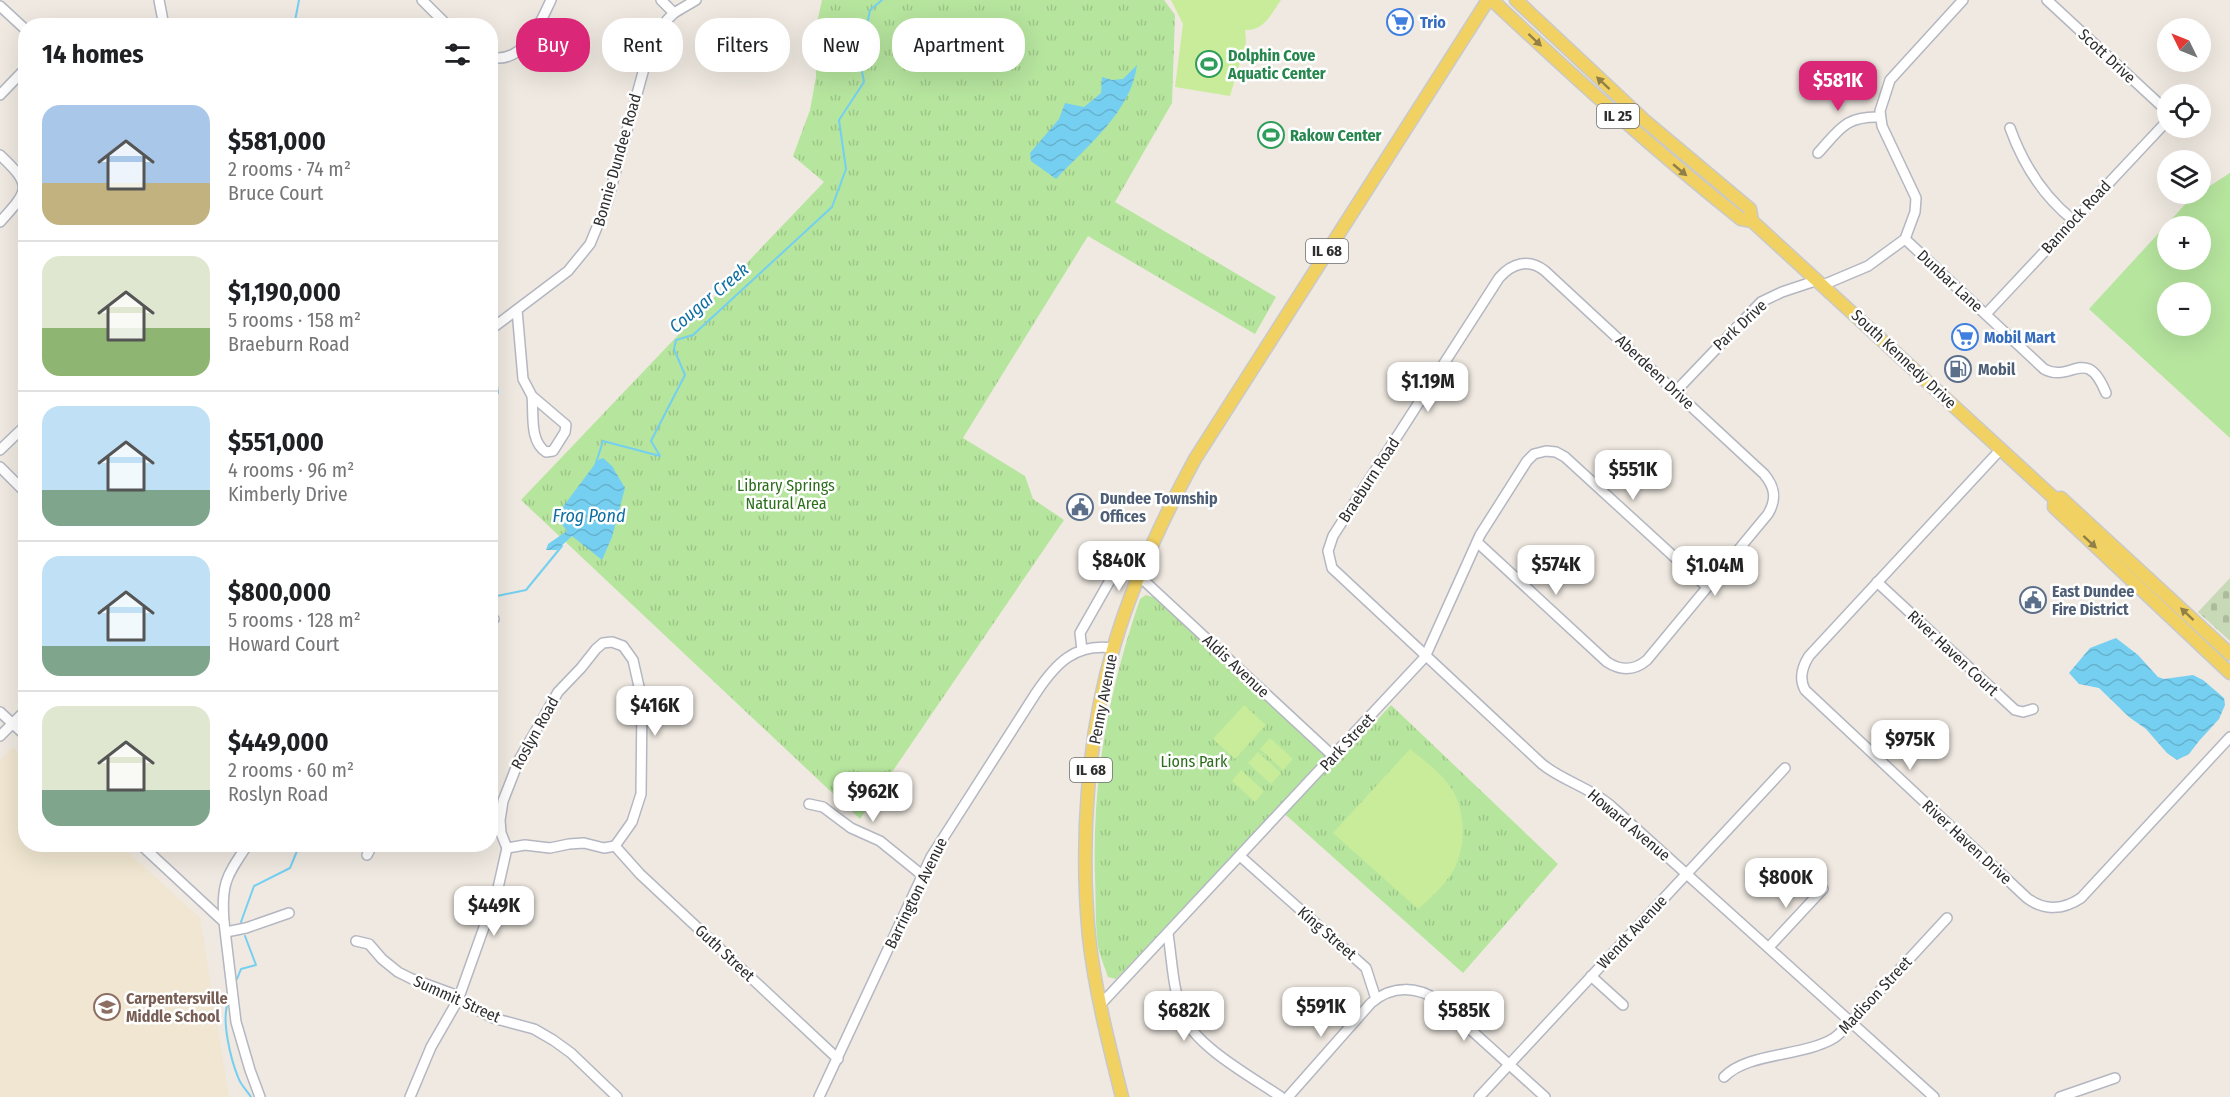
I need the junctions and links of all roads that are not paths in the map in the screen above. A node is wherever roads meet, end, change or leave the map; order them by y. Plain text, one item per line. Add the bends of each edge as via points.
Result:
1 (159, 0) edge
2 (422, 0) edge
3 (551, 0) edge
4 (661, 0) edge
5 (696, 0) edge
6 (1490, 0) edge
7 (1516, 0) edge
8 (1963, 0) edge
9 (2047, 0) edge
10 (0, 6) edge
11 (674, 13) junction
12 (162, 18) edge
13 (440, 18) edge
14 (18, 23) edge
15 (498, 57) edge
16 (18, 76) edge
17 (0, 95) edge
18 (2157, 102) edge
19 (1880, 117) junction
20 (2010, 128) dead end
21 (2157, 132) edge
22 (1818, 153) dead end
23 (0, 155) edge
24 (18, 171) edge
25 (18, 202) edge
26 (2073, 220) junction
27 (1752, 221) junction
28 (0, 222) edge
29 (1905, 239) junction
30 (1521, 264) joint
31 (1821, 282) junction
32 (517, 310) junction
33 (1986, 314) junction
34 (498, 324) edge
35 (1676, 391) junction
36 (2106, 393) dead end
37 (532, 396) junction
38 (18, 433) edge
39 (2001, 449) junction
40 (0, 450) edge
41 (0, 466) edge
42 (18, 485) edge
43 (2055, 499) junction
44 (1477, 542) junction
45 (1117, 547) dead end
46 (1328, 556) joint
47 (1139, 576) junction
48 (1877, 582) junction
49 (1706, 586) junction
50 (1113, 648) junction
51 (1082, 650) junction
52 (2230, 654) edge
53 (1425, 657) junction
54 (2230, 673) edge
55 (2033, 709) dead end
56 (0, 712) edge
57 (18, 717) edge
58 (12, 723) junction
59 (18, 729) edge
60 (0, 736) edge
61 (2230, 737) edge
62 (1333, 756) junction
63 (1785, 768) dead end
64 (809, 804) dead end
65 (615, 846) junction
66 (507, 848) junction
67 (148, 852) edge
68 (243, 852) edge
69 (369, 852) edge
70 (367, 855) dead end
71 (1240, 856) junction
72 (1686, 873) junction
73 (922, 875) junction
74 (1823, 890) dead end
75 (289, 913) dead end
76 (1947, 918) dead end
77 (225, 927) junction
78 (1168, 934) junction
79 (356, 941) dead end
80 (1769, 947) junction
81 (1591, 976) junction
82 (1376, 999) junction
83 (458, 1000) junction
84 (1101, 1004) junction
85 (1623, 1005) dead end
86 (1851, 1022) junction
87 (838, 1059) junction
88 (1509, 1065) junction
89 (1724, 1077) dead end
90 (2115, 1078) dead end
91 (260, 1097) edge
92 (410, 1097) edge
93 (617, 1097) edge
94 (819, 1097) edge
95 (1122, 1097) edge
96 (1281, 1097) edge
97 (1288, 1097) edge
98 (1479, 1097) edge
99 (1545, 1097) edge
100 (1934, 1097) edge
101 (2060, 1097) edge

1 - 12 street
2 - 13 street
3 - 15 street via 524,46 509,56
4 - 11 street
5 - 11 street, Bonnie Dundee Road
6 -> 27 main road, South Kennedy Drive / IL 25 via 1643,138 1741,219
6 - 47 main road, Penny Avenue / IL 68 via 1195,459
27 -> 7 main road, South Kennedy Drive / IL 25 via 1750,209 1644,120
8 - 19 street via 1890,80
9 - 18 street, Scott Drive
10 - 14 street
11 - 32 street, Bonnie Dundee Road via 648,54 607,203 590,244 568,271
16 - 17 street
19 - 22 street via 1862,116 1847,122
19 - 29 street via 1916,198
20 - 26 street via 2040,187
21 - 26 street, Bannock Road
23 - 24 street
25 - 28 street
26 - 33 street, Bannock Road
27 - 31 main road, South Kennedy Drive / IL 25
29 - 31 street, Park Drive via 1868,266
29 - 33 street, Dunbar Lane
30 - 35 street, Aberdeen Drive via 1542,269
30 - 46 street, Braeburn Road via 1510,267 1499,278 1333,536
31 - 35 street, Park Drive via 1761,302
31 - 39 main road, South Kennedy Drive / IL 25
32 - 34 street, Bonnie Dundee Road
32 - 37 street via 523,379
33 - 36 street, Dunbar Lane via 2044,369 2058,373 2085,367 2100,378
35 - 49 street, Aberdeen Drive via 1764,474 1772,484 1774,496 1768,514
37 - 37 street via 566,425 566,432 553,451 546,452 538,445
38 - 40 street
39 - 43 main road, South Kennedy Drive / IL 25
39 - 48 street, River Haven Drive
41 - 42 street
52 -> 43 main road, South Kennedy Drive / IL 25 via 2061,498
43 -> 54 main road, South Kennedy Drive / IL 25 via 2054,507
44 - 49 street via 1618,668 1628,669 1647,660
44 - 49 street, Park Street via 1525,464 1534,454 1556,452
44 - 53 street, Park Street
45 - 51 street via 1121,561 1080,633
46 - 53 street, Howard Avenue via 1336,575
47 - 50 main road, Penny Avenue / IL 68
47 - 62 street, Aldis Avenue
48 - 55 street, River Haven Court via 2015,710
48 - 61 street, River Haven Drive via 1809,656 1802,671 1803,687 2036,904 2060,908 2081,898
50 - 51 street, Barrington Avenue via 1095,646
50 - 84 main road, Penny Avenue / IL 68 via 1093,749 1085,825 1085,887
51 - 73 street, Barrington Avenue via 1066,658 1047,677
53 - 62 street, Park Street
53 - 72 street, Howard Avenue via 1542,764 1601,797
56 - 58 street
57 - 58 street
58 - 59 street
58 - 60 street
62 - 71 street, Park Street
63 - 72 street, Wendt Avenue
64 - 73 street via 823,807 848,826 880,841
65 - 66 street via 604,848 584,843
65 - 66 street, Roslyn Road via 632,822 640,794 642,700 633,660 623,646 612,642 596,649 558,692 519,760 500,820
65 - 87 street, Guth Street
66 - 83 street, Roslyn Road via 498,888
67 - 77 street
68 - 77 street via 224,884
69 - 70 street
71 - 78 street, Park Street
71 - 82 street, King Street via 1366,968
72 - 80 street, Howard Avenue
72 - 81 street, Wendt Avenue
73 - 87 street, Barrington Avenue
74 - 80 street
75 - 77 street via 246,928
76 - 86 street, Madison Street
77 - 91 street via 236,1022
78 - 84 street, Park Street
78 - 96 street via 1179,1001 1188,1025 1211,1049
79 - 83 street, Summit Street via 369,944 398,972 453,994
80 - 86 street, Howard Avenue
81 - 85 street
81 - 88 street, Wendt Avenue
82 - 88 street via 1406,989 1426,993
82 - 97 street
83 - 92 street, Roslyn Road via 431,1047
83 - 93 street, Summit Street via 493,1018 534,1029 553,1040
84 - 95 main road, Penny Avenue / IL 68
86 - 89 street, Madison Street via 1828,1041 1737,1066
86 - 100 street, Howard Avenue
87 - 94 street, Barrington Avenue
88 - 98 street, Wendt Avenue
88 - 99 street
90 - 101 street

